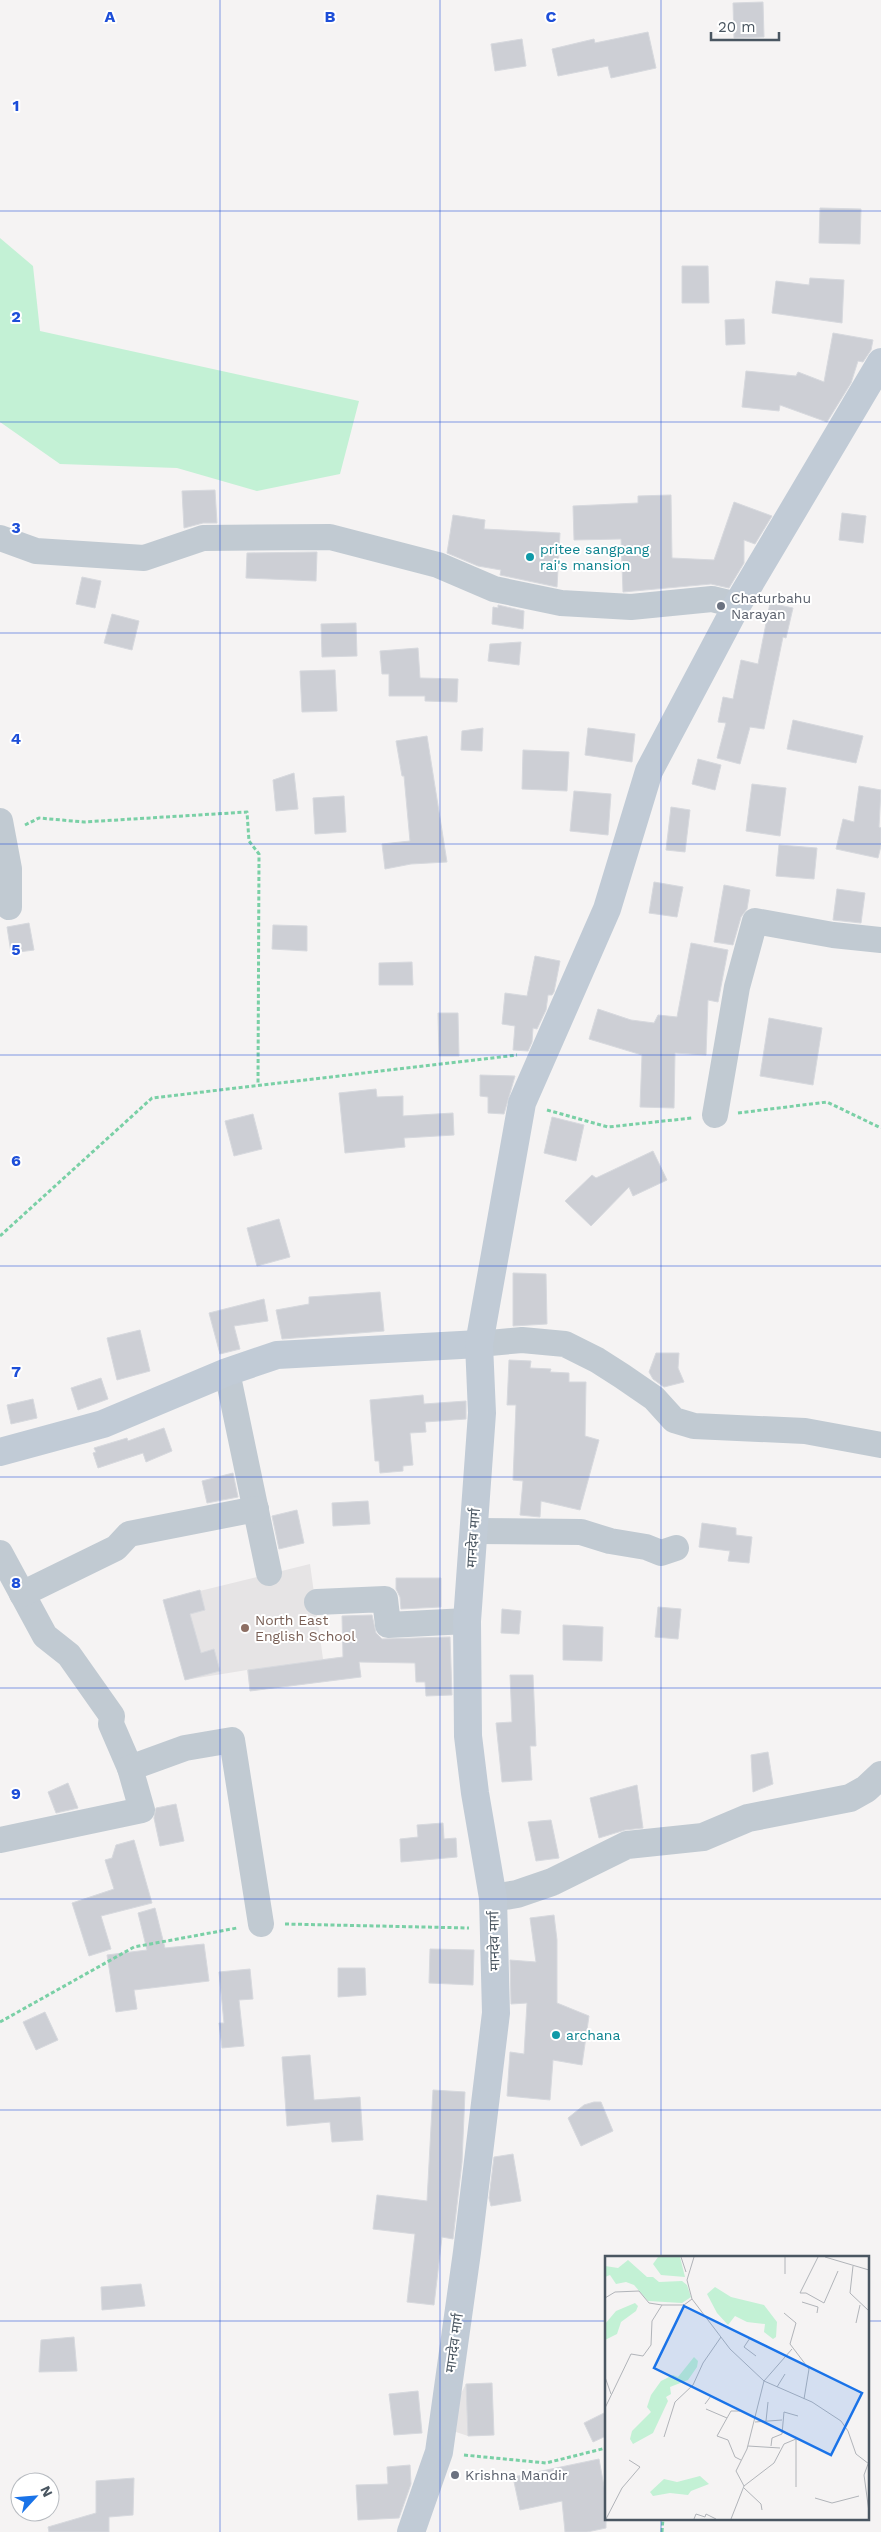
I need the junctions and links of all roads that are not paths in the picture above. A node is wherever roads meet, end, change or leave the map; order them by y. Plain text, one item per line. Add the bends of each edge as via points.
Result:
1 (881, 362) edge
2 (0, 538) edge
3 (737, 605) junction
4 (1, 821) edge
5 (9, 907) dead end
6 (881, 940) edge
7 (715, 1115) dead end
8 (479, 1344) junction
9 (227, 1372) junction
10 (881, 1445) edge
11 (0, 1452) edge
12 (256, 1509) junction
13 (474, 1531) junction
14 (676, 1548) dead end
15 (0, 1553) edge
16 (269, 1573) dead end
17 (22, 1594) junction
18 (317, 1602) dead end
19 (467, 1621) junction
20 (130, 1768) junction
21 (881, 1775) edge
22 (0, 1840) edge
23 (493, 1898) junction
24 (261, 1924) road end
25 (410, 2532) edge

1 - 3 main road, मानदेव मार्ग
2 - 3 street via 36,551 144,558 204,538 330,536 438,566 494,589 561,602 631,607 712,599
3 - 8 main road, मानदेव मार्ग via 649,771 607,909 522,1103
4 - 5 street via 9,869
6 - 7 street via 755,921 737,988
8 - 9 main road via 278,1355
8 - 10 street via 522,1340 565,1344 597,1360 654,1398 674,1420 694,1426 805,1431
8 - 13 main road, मानदेव मार्ग via 482,1413
9 - 11 main road via 103,1424
9 - 12 street
12 - 16 street
12 - 17 street via 129,1534 116,1548
13 - 14 street via 581,1532 661,1553
13 - 19 main road, मानदेव मार्ग
15 - 17 street
17 - 20 street via 45,1636 69,1655 112,1716 111,1724
18 - 19 street via 385,1599 388,1625
19 - 23 main road, मानदेव मार्ग via 468,1736
20 - 22 street via 142,1810
20 - 24 street via 185,1748 232,1740
21 - 23 street via 850,1798 748,1818 703,1837 627,1845 552,1882
23 - 25 main road, मानदेव मार्ग via 496,2013 468,2243 439,2452

